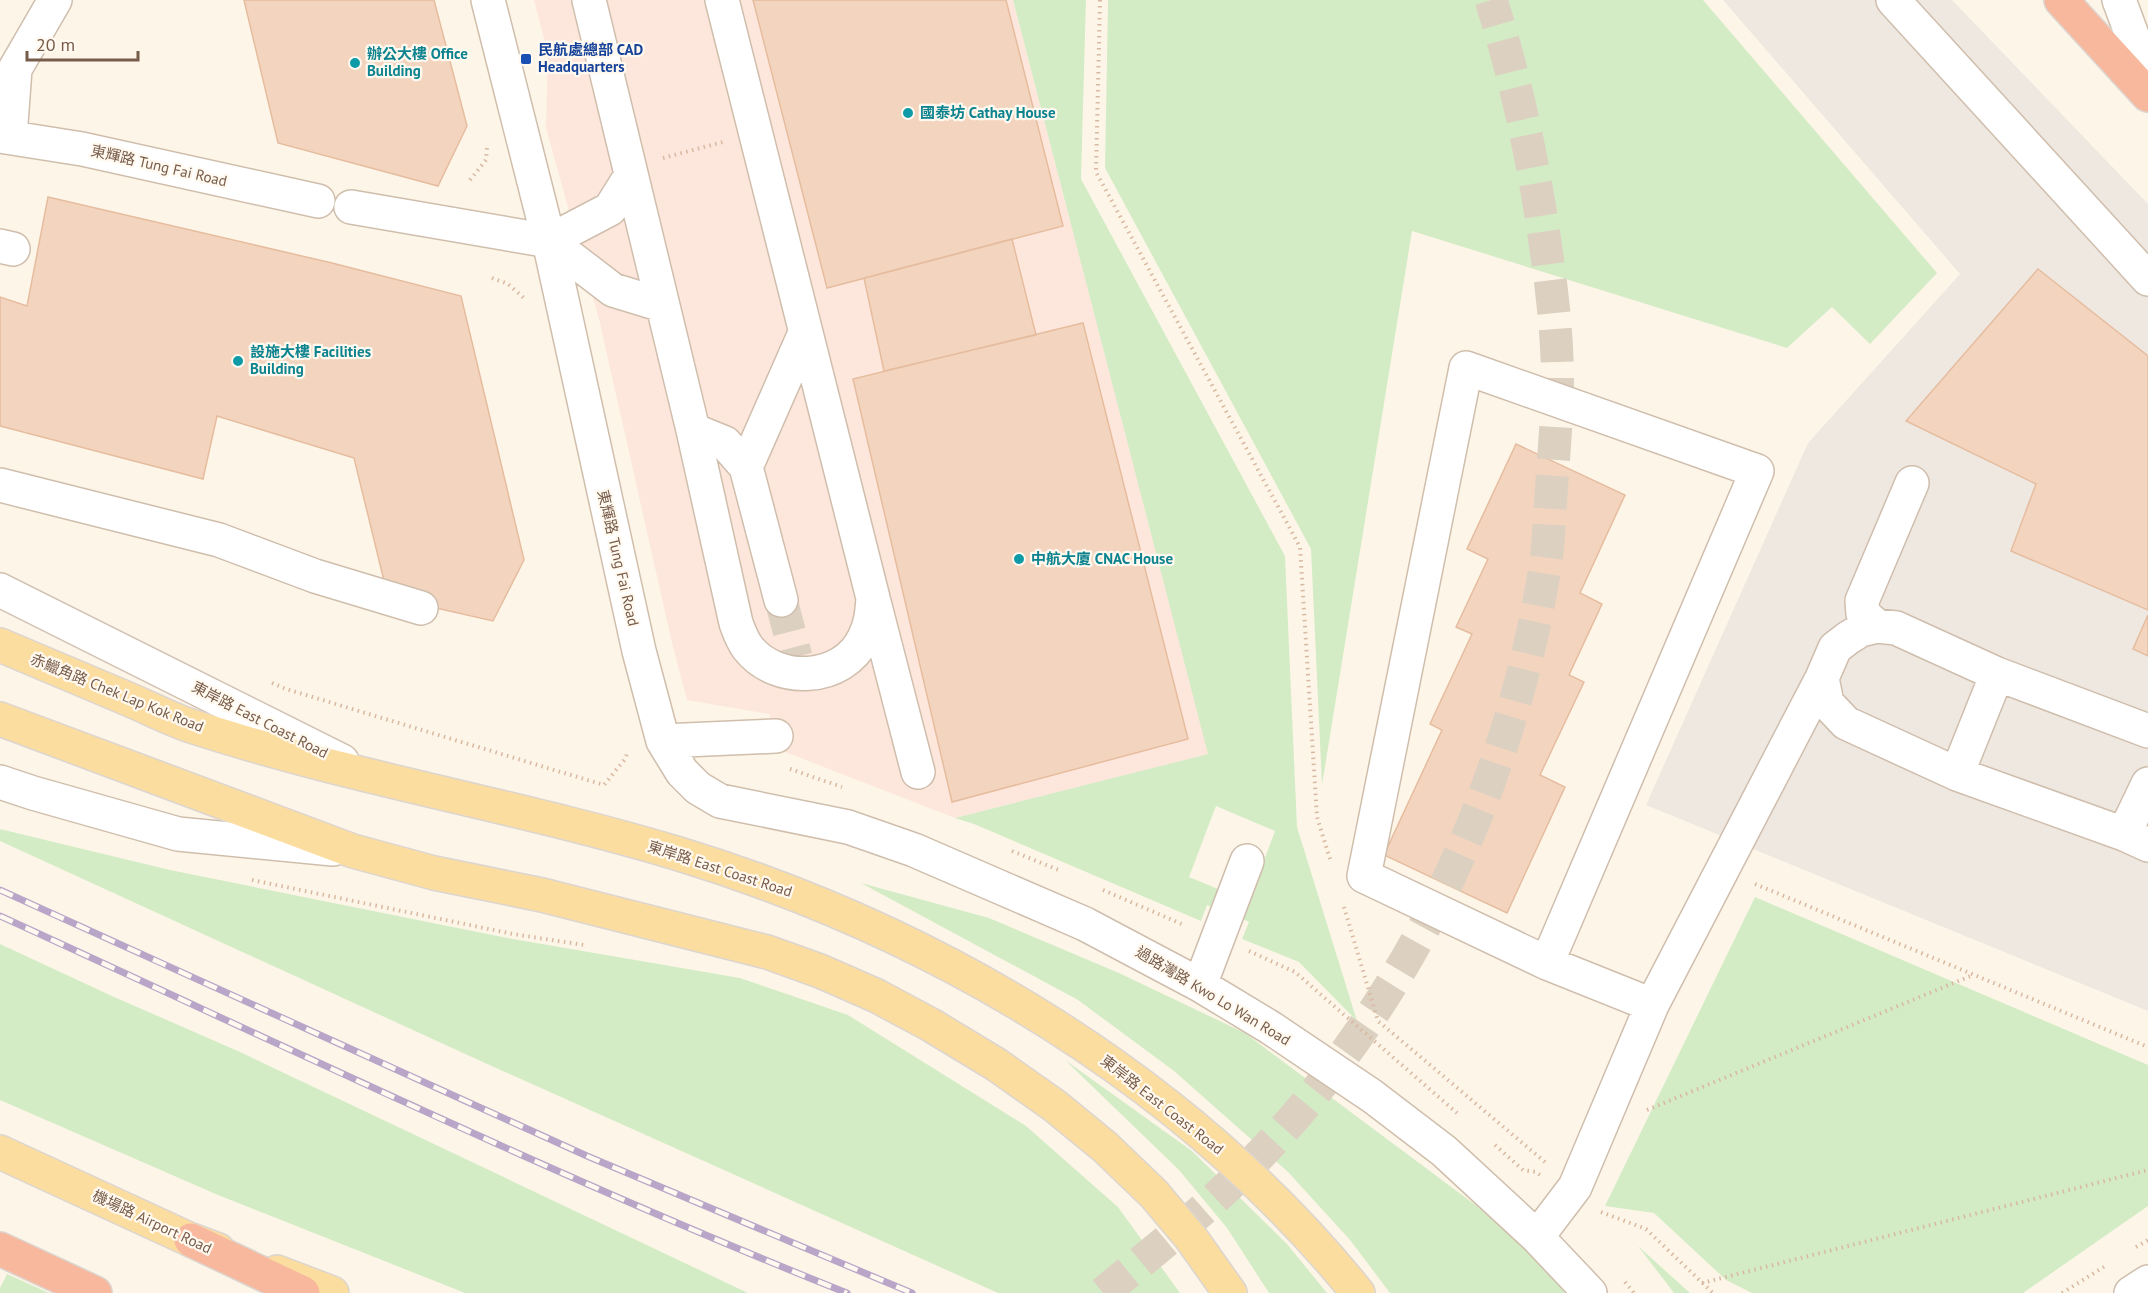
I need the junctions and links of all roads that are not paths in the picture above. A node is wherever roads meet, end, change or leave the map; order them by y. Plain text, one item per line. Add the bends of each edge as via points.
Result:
1 (55, 0) edge
2 (488, 0) edge
3 (589, 0) edge
4 (723, 0) edge
5 (1893, 0) edge
6 (2061, 0) edge
7 (2119, 0) edge
8 (2148, 78) edge
9 (2148, 95) edge
10 (5, 136) edge
11 (630, 172) junction
12 (318, 201) dead end
13 (351, 207) dead end
14 (549, 242) junction
15 (2148, 279) edge
16 (662, 305) junction
17 (805, 333) junction
18 (693, 430) junction
19 (746, 467) junction
20 (1912, 483) dead end
21 (0, 485) edge
22 (0, 590) edge
23 (873, 598) junction
24 (782, 600) tunnel mouth
25 (421, 608) dead end
26 (1877, 626) junction
27 (0, 645) edge
28 (1997, 674) junction
29 (1822, 678) junction
30 (0, 719) edge
31 (2148, 731) edge
32 (776, 736) dead end
33 (663, 741) junction
34 (918, 772) dead end
35 (1957, 774) junction
36 (374, 777) junction
37 (0, 782) edge
38 (2148, 784) edge
39 (770, 811) joint
40 (2136, 840) edge
41 (353, 850) junction
42 (1247, 861) dead end
43 (1547, 963) junction
44 (1200, 985) junction
45 (1652, 1005) junction
46 (0, 1152) edge
47 (1537, 1237) junction
48 (191, 1240) junction
49 (0, 1249) edge
50 (2148, 1282) edge
51 (95, 1293) edge
52 (303, 1293) edge
53 (332, 1293) edge
54 (1230, 1293) edge
55 (1359, 1293) edge
56 (1590, 1293) edge
57 (2131, 1293) edge

1 - 10 street via 15,69
2 - 14 street, 東輝路 Tung Fai Road
3 - 11 street
4 - 17 street
5 - 15 street
6 - 9 highway
7 - 8 street
10 - 12 street, 東輝路 Tung Fai Road
11 - 14 street via 610,209
11 - 16 street
13 - 14 street
14 - 16 street via 613,290
14 - 33 street, 東輝路 Tung Fai Road via 639,651
16 - 18 street
17 - 19 street
17 - 23 street
18 - 19 street via 725,443
18 - 23 street via 736,623 756,657 784,672 804,674 831,669 850,656 863,640 871,620
19 - 24 street
20 - 26 street via 1862,601 1863,614
21 - 25 street via 219,540 315,576
22 - 36 street, 東岸路 East Coast Road
23 - 34 street
26 - 28 street via 1910,633
26 - 29 street via 1861,630 1835,648
27 - 36 main road, 赤鱲角路 Chek Lap Kok Road via 187,724
28 - 31 street
28 - 35 street
29 - 35 street via 1827,703 1846,723
29 - 45 street
30 - 41 main road
32 - 33 street
33 - 39 street, 東輝路 Tung Fai Road via 682,772 698,788 720,801
35 - 40 street
36 - 55 main road, 東岸路 East Coast Road via 673,852 755,878 899,939 975,979 1127,1075 1232,1160 1291,1216
37 - 41 street via 178,834
38 - 40 street
39 - 44 street, 過路灣路 Kwo Lo Wan Road via 848,827 914,850 1085,924
41 - 54 main road via 767,952 876,996 997,1065 1106,1147 1191,1238
42 - 44 street
43 - 43 street via 1365,876 1466,368 1757,471
43 - 45 street
44 - 47 street, 過路灣路 Kwo Lo Wan Road via 1372,1096 1444,1151
45 - 47 street via 1575,1187
46 - 48 main road, 機場路 Airport Road
47 - 56 street, 過路灣路 Kwo Lo Wan Road
48 - 52 highway, 機場路 Airport Road
48 - 53 main road
49 - 51 highway
50 - 57 street

